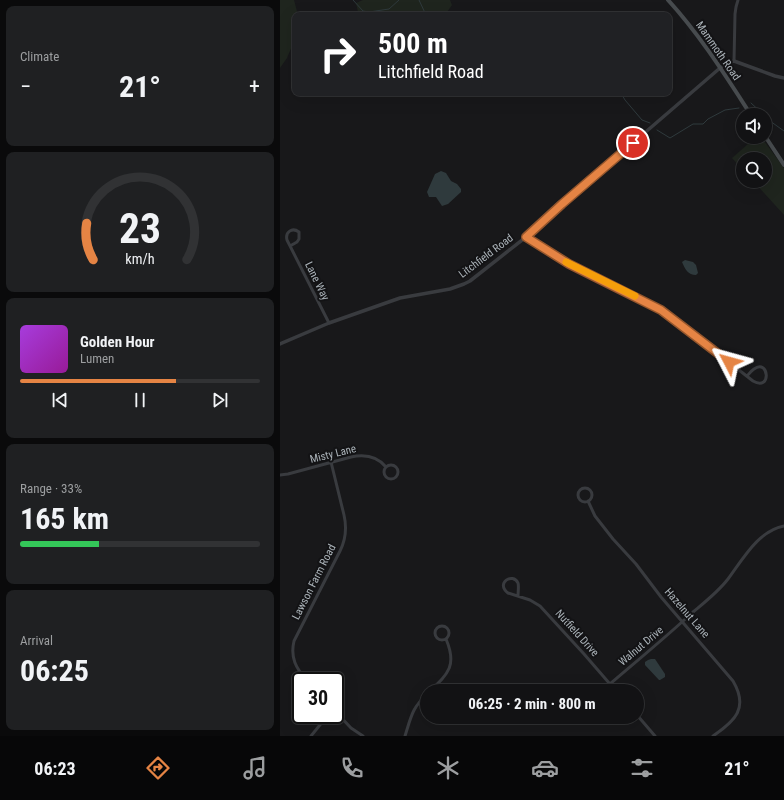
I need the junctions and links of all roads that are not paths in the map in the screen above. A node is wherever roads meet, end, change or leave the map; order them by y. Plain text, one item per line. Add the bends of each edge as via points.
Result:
1 (668, 0) edge
2 (738, 0) edge
3 (734, 61) junction
4 (720, 68) junction
5 (784, 78) edge
6 (746, 108) edge
7 (770, 144) edge
8 (784, 165) edge
9 (526, 237) junction
10 (290, 246) junction
11 (328, 323) junction
12 (280, 344) edge
13 (747, 376) junction
14 (331, 462) junction
15 (386, 467) junction
16 (280, 475) edge
17 (588, 501) junction
18 (784, 526) edge
19 (518, 596) junction
20 (683, 622) junction
21 (446, 639) junction
22 (299, 672) edge
23 (437, 684) edge
24 (610, 684) joint
25 (420, 700) edge
26 (344, 721) edge
27 (644, 723) edge
28 (321, 724) edge
29 (311, 736) edge
30 (363, 736) edge
31 (405, 736) edge
32 (655, 736) edge
33 (713, 736) edge

1 - 4 main road, Mammoth Road
2 - 3 street via 735,14
3 - 4 street, Litchfield Road
3 - 5 street
4 - 6 main road, Mammoth Road
4 - 9 street, Litchfield Road
7 - 8 main road
9 - 11 street, Litchfield Road via 464,284 400,298
9 - 13 street via 569,264 661,310
10 - 10 street via 286,236 290,230 295,230 299,232 300,238
10 - 11 street, Lane Way
11 - 12 street, Litchfield Road
13 - 13 street via 757,383 763,382 766,378 765,371 758,367
14 - 15 street, Misty Lane via 366,455 376,458
14 - 16 street, Misty Lane
14 - 22 street, Lawson Farm Road via 346,522 346,533 344,544 294,640 293,651
15 - 15 street, Misty Lane via 397,467 396,478 387,478 384,474
17 - 17 street, Hazelnut Lane via 593,496 590,488 580,489 579,498 583,502
17 - 20 street, Hazelnut Lane via 598,520
18 - 20 street, Walnut Drive via 762,537 721,588
19 - 19 street, Nutfield Drive via 504,589 503,584 506,580 512,578 516,581
19 - 24 street, Nutfield Drive via 540,606
20 - 24 street, Walnut Drive
20 - 33 street, Hazelnut Lane via 733,680 739,692 738,712 730,724
21 - 21 street via 449,633 447,628 438,626 434,632 436,636 439,639
21 - 23 street via 451,665
25 - 31 street
26 - 30 street
27 - 32 street
28 - 29 street

